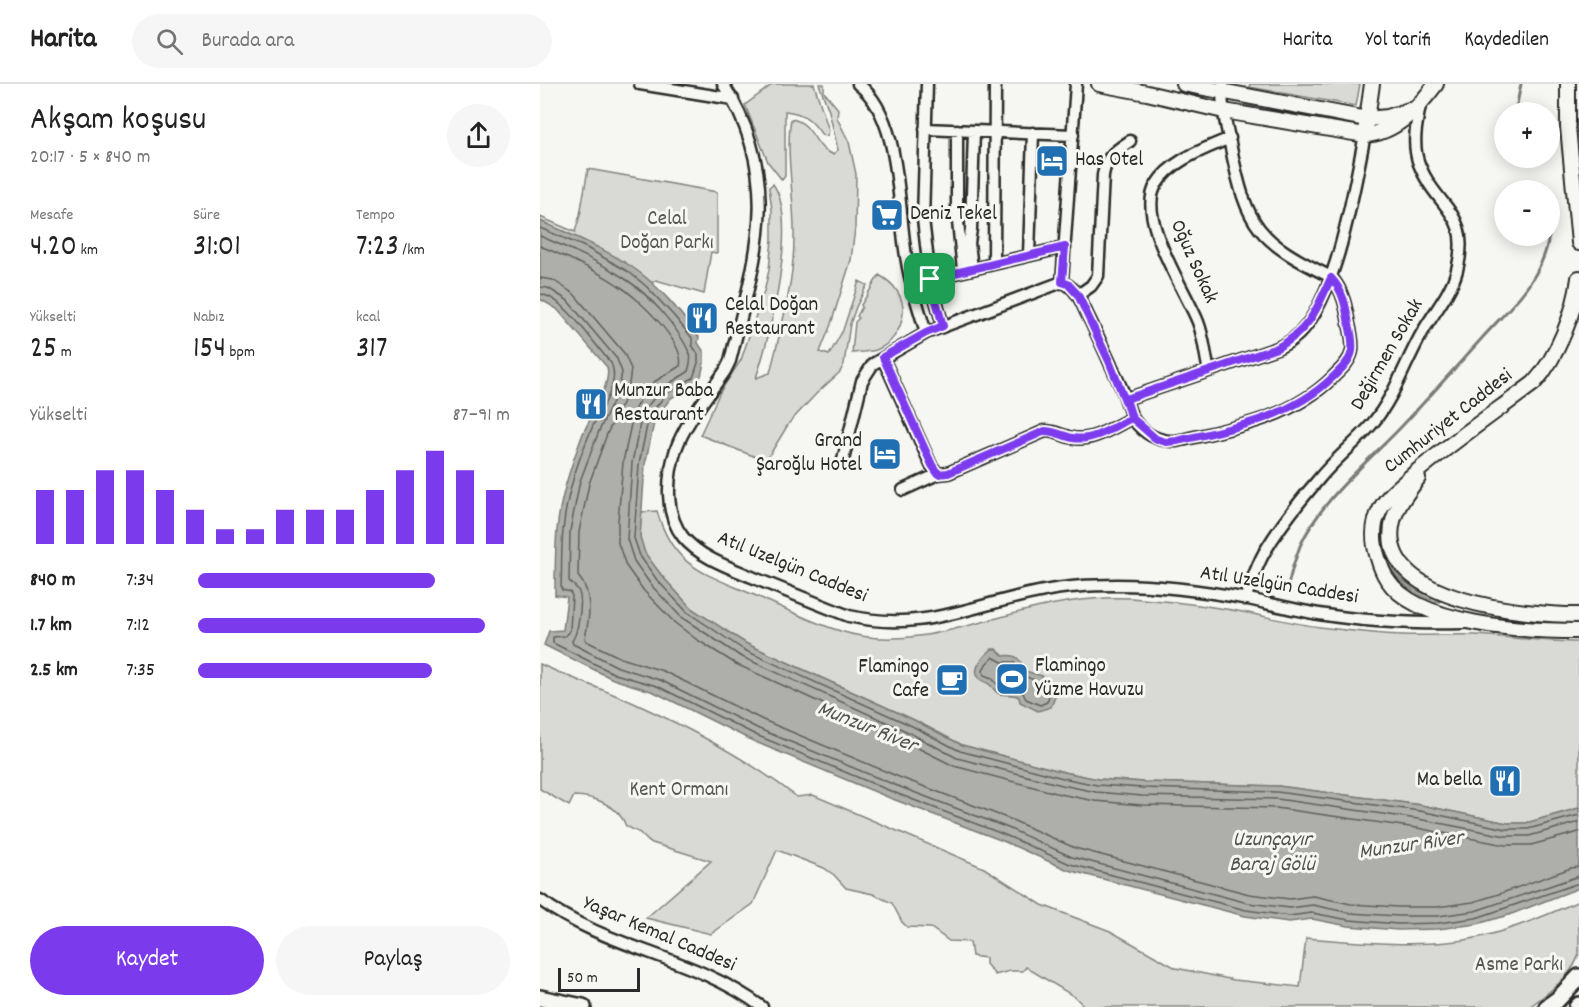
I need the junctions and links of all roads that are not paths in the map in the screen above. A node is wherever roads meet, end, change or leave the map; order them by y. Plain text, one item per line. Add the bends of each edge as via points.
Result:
1 (640, 84) edge
2 (723, 84) edge
3 (858, 84) edge
4 (927, 84) edge
5 (995, 84) edge
6 (1076, 84) edge
7 (1099, 84) edge
8 (1185, 84) edge
9 (1372, 84) edge
10 (1436, 84) edge
11 (1568, 84) edge
12 (1222, 88) edge
13 (733, 99) junction
14 (1420, 106) junction
15 (1224, 111) junction
16 (1367, 119) junction
17 (925, 129) junction
18 (957, 130) junction
19 (974, 131) junction
20 (994, 132) junction
21 (1033, 133) junction
22 (1073, 135) junction
23 (1365, 135) junction
24 (1230, 138) junction
25 (1130, 141) dead end
26 (1579, 243) edge
27 (1065, 247) junction
28 (1029, 255) junction
29 (994, 262) junction
30 (968, 269) junction
31 (1331, 278) junction
32 (1579, 278) edge
33 (930, 279) junction
34 (1062, 282) junction
35 (1078, 295) junction
36 (943, 326) junction
37 (926, 333) junction
38 (883, 357) junction
39 (1209, 371) junction
40 (1126, 399) junction
41 (1132, 418) junction
42 (843, 460) dead end
43 (1429, 462) junction
44 (938, 474) junction
45 (903, 490) dead end
46 (1245, 599) junction
47 (1579, 615) edge
48 (1476, 623) junction
49 (1579, 631) edge
50 (540, 900) edge
51 (1579, 977) edge
52 (540, 998) edge
53 (583, 1007) edge
54 (762, 1007) edge
55 (1547, 1007) edge

1 - 13 street
2 - 13 street, Atıl Uzelgün Caddesi
3 - 37 street via 882,116 891,142 906,260
4 - 17 street
5 - 20 street
6 - 22 street
7 - 15 main road
8 - 12 main road
9 - 16 main road
10 - 14 main road
11 - 26 main road
12 - 15 street
12 - 16 main road
13 - 46 street, Atıl Uzelgün Caddesi via 757,165 759,235 729,361 683,434 670,473 671,509 690,545 731,568 808,600 871,620 907,622 934,618 1080,586 1135,586
14 - 16 main road via 1388,117
14 - 23 main road via 1391,128
14 - 46 street, Değirmen Sokak via 1415,138 1419,164 1459,227 1460,255 1454,280 1372,424 1318,479 1275,536 1259,562
15 - 23 main road
15 - 24 street
16 - 23 main road
17 - 18 street
17 - 33 street via 922,202
18 - 19 street
18 - 30 street via 957,212
19 - 20 street
19 - 30 street
20 - 21 street
20 - 29 street
21 - 22 street
21 - 28 street
22 - 27 street
23 - 31 street
24 - 31 street via 1243,200 1259,229 1283,252
24 - 39 street, Oğuz Sokak via 1177,165 1156,185 1151,197 1156,231 1199,324
25 - 35 street via 1105,163 1098,276
27 - 28 street
27 - 34 street
28 - 29 street
29 - 30 street
30 - 33 street
31 - 39 street via 1318,308 1294,339
31 - 41 street via 1341,291 1352,335 1352,352 1313,395 1255,423 1177,441 1156,439
32 - 43 main road, Cumhuriyet Caddesi via 1572,309 1543,373
33 - 36 street
34 - 35 street
34 - 36 street
35 - 40 street
36 - 37 street
37 - 38 street
38 - 42 street via 862,381
38 - 44 street
39 - 40 street
40 - 41 street
41 - 44 street via 1086,438 1045,431
43 - 47 main road via 1397,508 1392,524 1392,543 1405,570 1420,583 1466,600 1517,612
43 - 48 main road, Cumhuriyet Caddesi via 1390,495 1379,510 1374,548 1387,580 1402,594 1418,605
44 - 45 street
46 - 48 street, Atıl Uzelgün Caddesi via 1296,610 1401,623
48 - 49 main road, Cumhuriyet Caddesi
50 - 54 street, Yaşar Kemal Caddesi via 589,930 725,982
51 - 55 main road
52 - 53 main road

